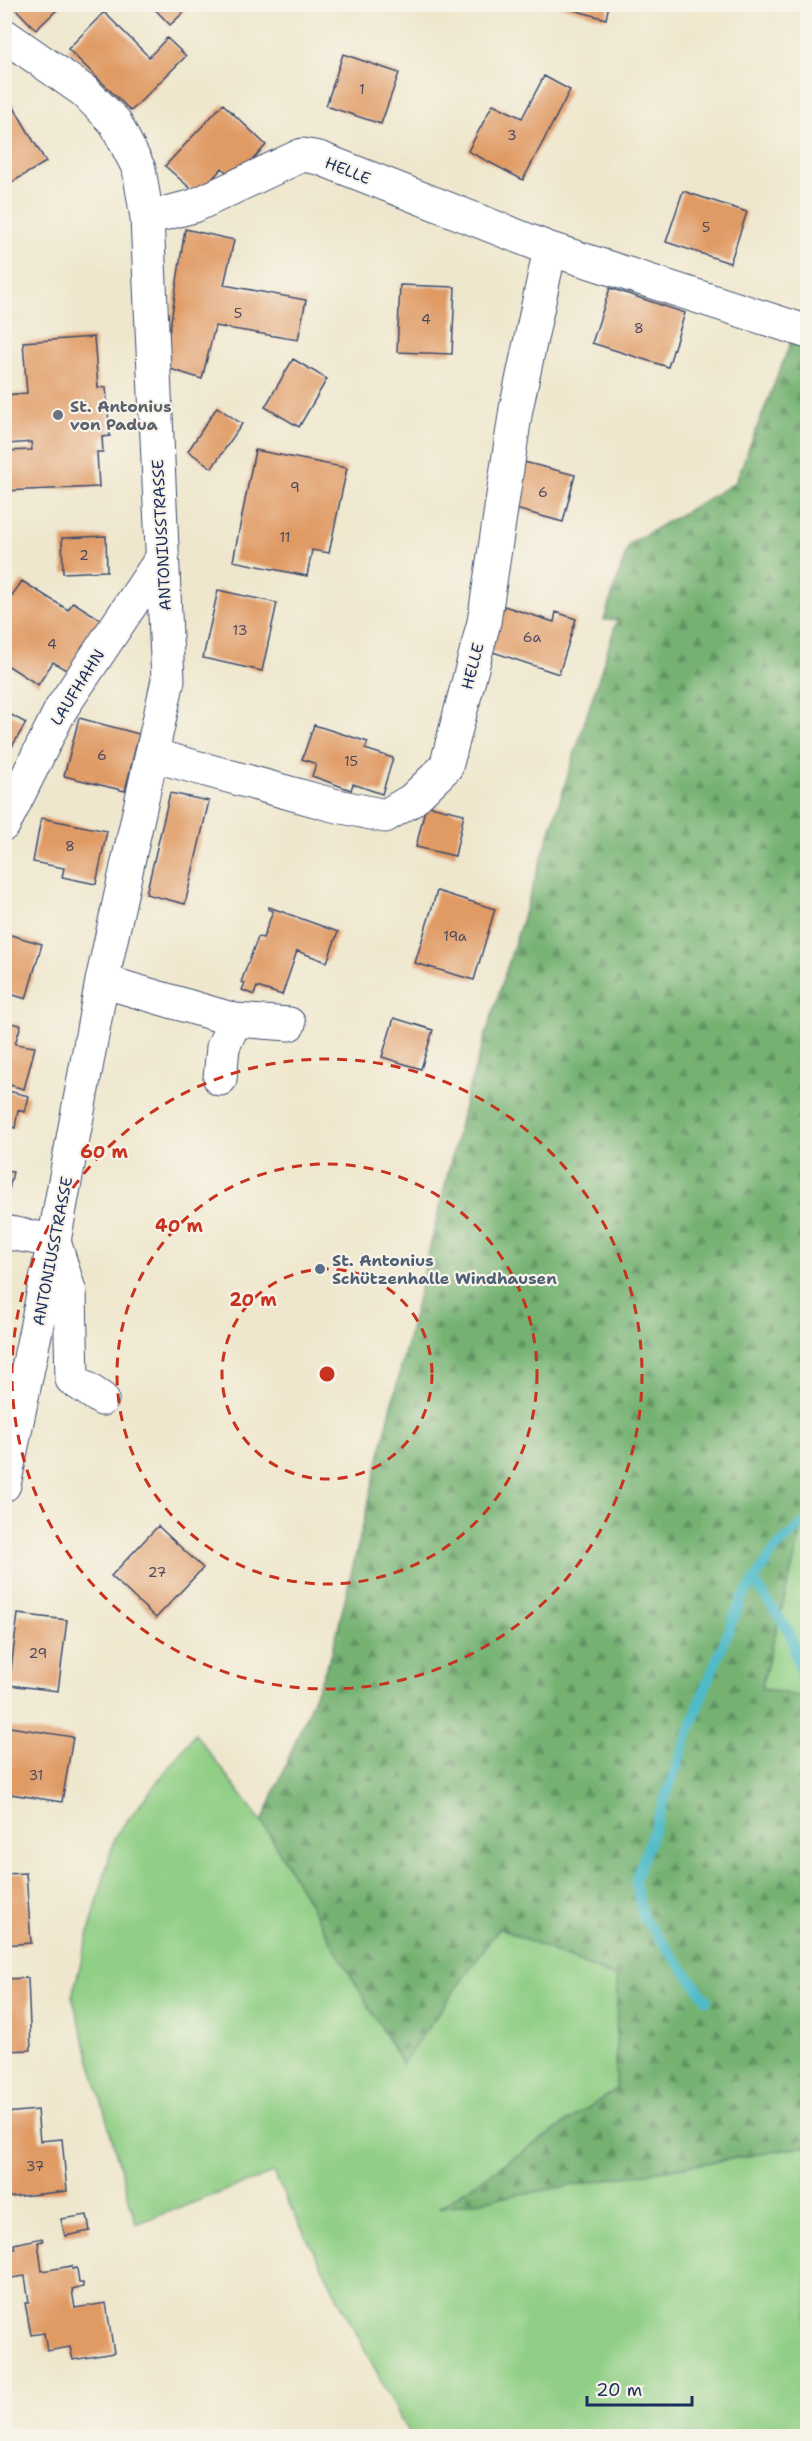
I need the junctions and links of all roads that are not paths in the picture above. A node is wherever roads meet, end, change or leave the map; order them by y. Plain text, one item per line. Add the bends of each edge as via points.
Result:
1 (4, 35) edge
2 (147, 218) junction
3 (550, 249) junction
4 (807, 332) edge
5 (162, 558) junction
6 (152, 754) junction
7 (4, 824) edge
8 (102, 981) junction
9 (235, 1020) junction
10 (289, 1024) dead end
11 (219, 1079) dead end
12 (4, 1232) edge
13 (54, 1241) junction
14 (102, 1399) dead end
15 (4, 1485) edge

1 - 2 street, ANTONIUSSTRASSE via 84,91 116,122 139,169
2 - 3 street, HELLE via 194,206 302,155 319,158
2 - 5 street, ANTONIUSSTRASSE
3 - 4 street, HELLE
3 - 6 street, HELLE via 516,409 484,622 446,767 412,800 385,816
5 - 6 street, ANTONIUSSTRASSE via 168,680
5 - 7 street, LAUFHAHN via 61,709
6 - 8 street, ANTONIUSSTRASSE
8 - 9 street
8 - 13 street, ANTONIUSSTRASSE
9 - 10 street
9 - 11 street via 223,1047
12 - 13 street
13 - 14 street via 70,1293 72,1379
13 - 15 street, ANTONIUSSTRASSE

